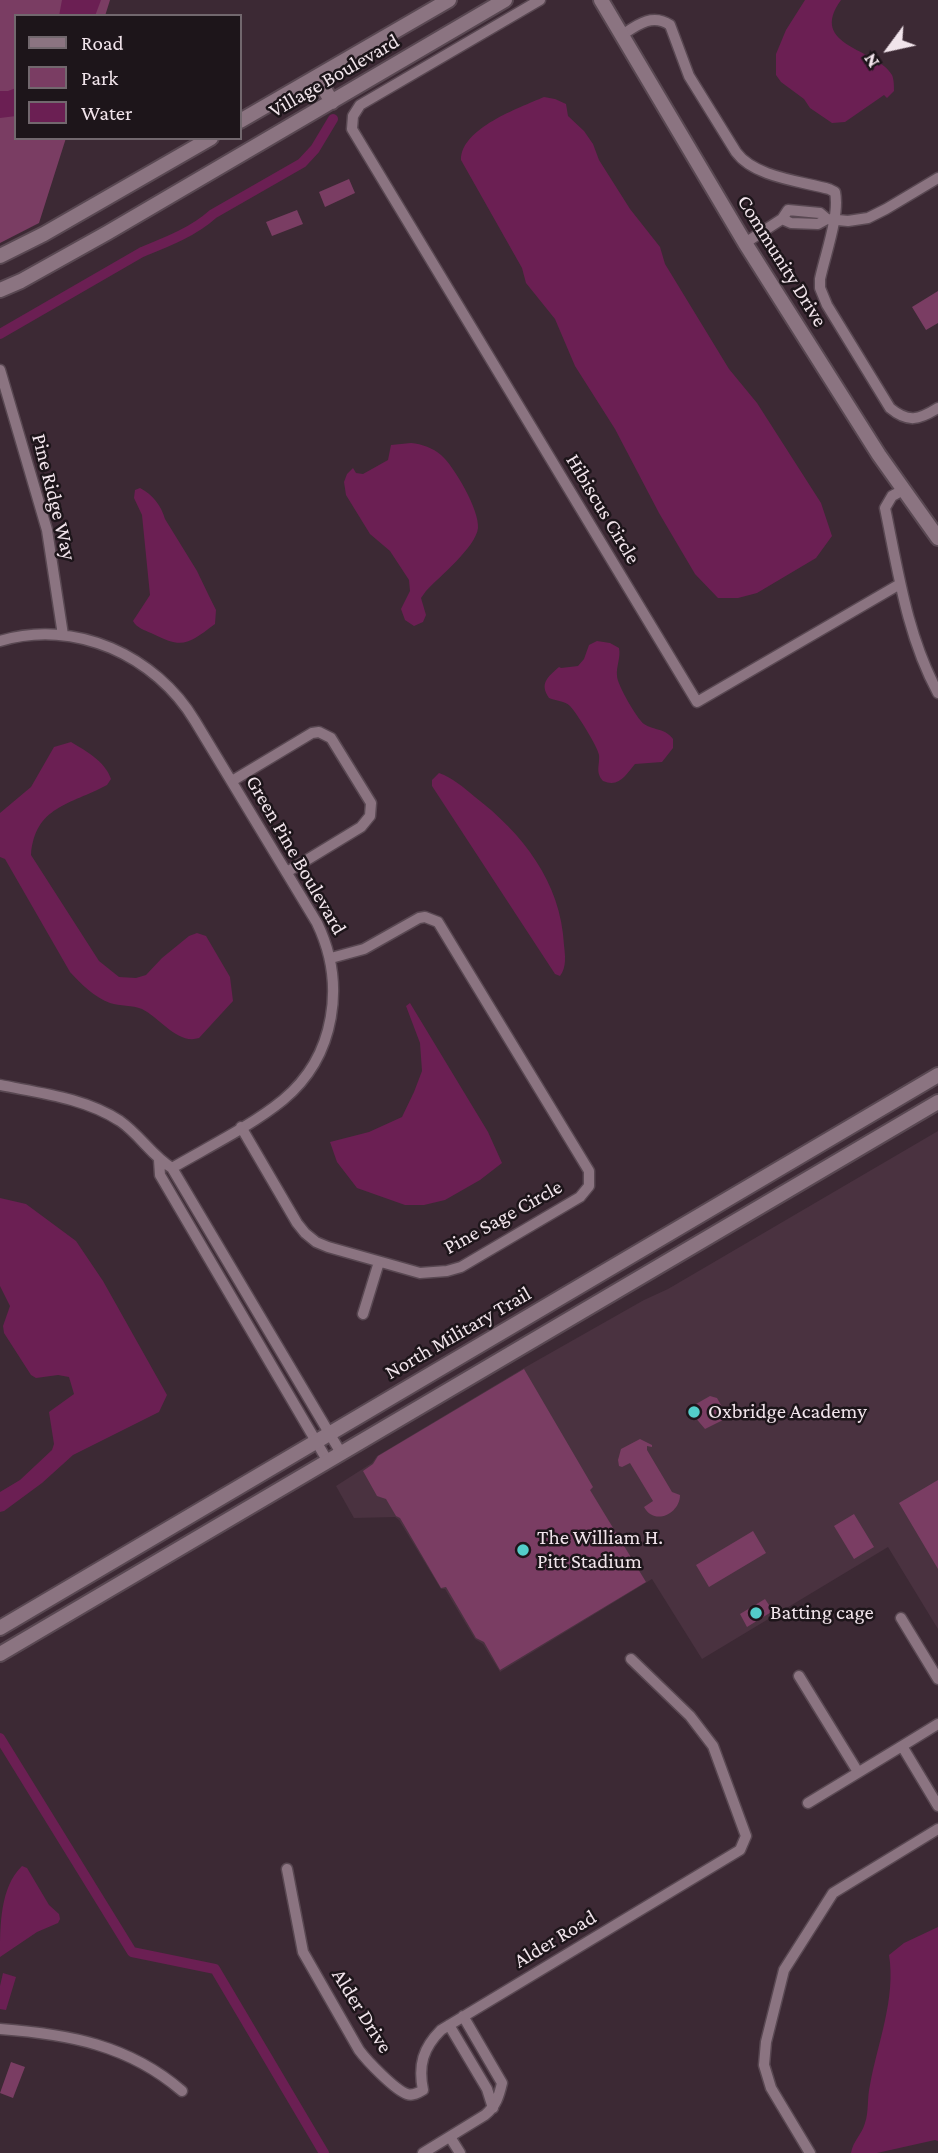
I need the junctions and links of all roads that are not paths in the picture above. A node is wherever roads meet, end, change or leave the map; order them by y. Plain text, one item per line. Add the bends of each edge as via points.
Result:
1 (449, 0) edge
2 (505, 0) edge
3 (540, 0) edge
4 (601, 0) edge
5 (622, 35) junction
6 (317, 76) junction
7 (332, 102) junction
8 (242, 120) edge
9 (208, 140) edge
10 (938, 178) edge
11 (830, 218) junction
12 (745, 243) junction
13 (0, 256) edge
14 (0, 289) edge
15 (0, 370) edge
16 (938, 408) edge
17 (903, 489) junction
18 (938, 538) edge
19 (900, 584) junction
20 (63, 635) junction
21 (0, 641) edge
22 (938, 692) edge
23 (232, 781) junction
24 (287, 872) junction
25 (331, 958) junction
26 (938, 1075) edge
27 (0, 1085) edge
28 (938, 1102) edge
29 (241, 1127) junction
30 (159, 1160) junction
31 (172, 1168) junction
32 (755, 1183) junction
33 (768, 1203) junction
34 (379, 1262) junction
35 (363, 1314) dead end
36 (323, 1437) junction
37 (341, 1453) junction
38 (327, 1460) junction
39 (901, 1618) dead end
40 (0, 1628) edge
41 (0, 1654) edge
42 (631, 1658) dead end
43 (799, 1676) dead end
44 (938, 1679) edge
45 (938, 1724) edge
46 (902, 1746) junction
47 (858, 1772) junction
48 (808, 1803) dead end
49 (938, 1806) edge
50 (938, 1829) edge
51 (287, 1869) dead end
52 (461, 2017) junction
53 (449, 2025) junction
54 (0, 2029) edge
55 (182, 2091) dead end
56 (493, 2108) junction
57 (450, 2137) junction
58 (423, 2153) edge
59 (460, 2153) edge
60 (810, 2153) edge

1 - 6 main road, Village Boulevard
2 - 7 main road, Village Boulevard
3 - 19 street, Hibiscus Circle via 360,105 352,122 355,134 697,702
4 - 5 main road, Community Drive
5 - 11 street via 645,21 670,25 689,76 740,158 758,170 835,192
5 - 12 main road, Community Drive
6 - 7 main road
6 - 8 main road, Village Boulevard
7 - 14 main road, Village Boulevard via 107,233
9 - 13 main road
10 - 11 street via 868,218
11 - 12 street via 818,224 782,219
11 - 16 street via 820,279 827,305 890,408 906,418
12 - 17 main road, Community Drive
15 - 20 street, Pine Ridge Way via 47,530
17 - 18 main road, Community Drive
17 - 19 street via 885,508
19 - 22 street via 914,638
20 - 21 street, Green Pine Boulevard
20 - 23 street, Green Pine Boulevard via 106,645 167,684 186,706
23 - 24 street, Green Pine Boulevard
23 - 24 street via 312,733 326,734 335,743 371,803 370,817
24 - 25 street, Green Pine Boulevard
25 - 29 street, Green Pine Boulevard via 332,1013 318,1057 285,1098
25 - 34 street, Pine Sage Circle via 364,949 419,918 438,922 589,1171 589,1186 580,1196 461,1267 420,1273
26 - 32 main road, North Military Trail
27 - 30 street via 71,1100 109,1115 132,1130
28 - 33 main road, North Military Trail
29 - 31 street, Green Pine Boulevard
29 - 34 street, Pine Sage Circle via 305,1233 322,1245
30 - 31 street
30 - 36 street via 160,1175
31 - 36 street
32 - 33 main road
32 - 36 main road, North Military Trail
33 - 37 main road, North Military Trail
34 - 35 street
36 - 37 street
36 - 38 street
36 - 40 main road, North Military Trail
37 - 38 main road, North Military Trail
38 - 41 main road, North Military Trail
39 - 44 street
42 - 52 street, Alder Road via 690,1716 713,1746 746,1836 740,1850
43 - 47 street
45 - 46 street
46 - 47 street
46 - 49 street
47 - 48 street
50 - 60 street via 833,1893 784,1970 765,2042 764,2065 771,2088
51 - 53 street, Alder Drive via 303,1952 370,2064 405,2094 416,2094 424,2090 421,2067 426,2047
52 - 53 street, Alder Drive
52 - 56 street via 502,2083
53 - 56 street via 487,2089
54 - 55 street via 87,2041 136,2061
56 - 57 street
57 - 58 street
57 - 59 street

